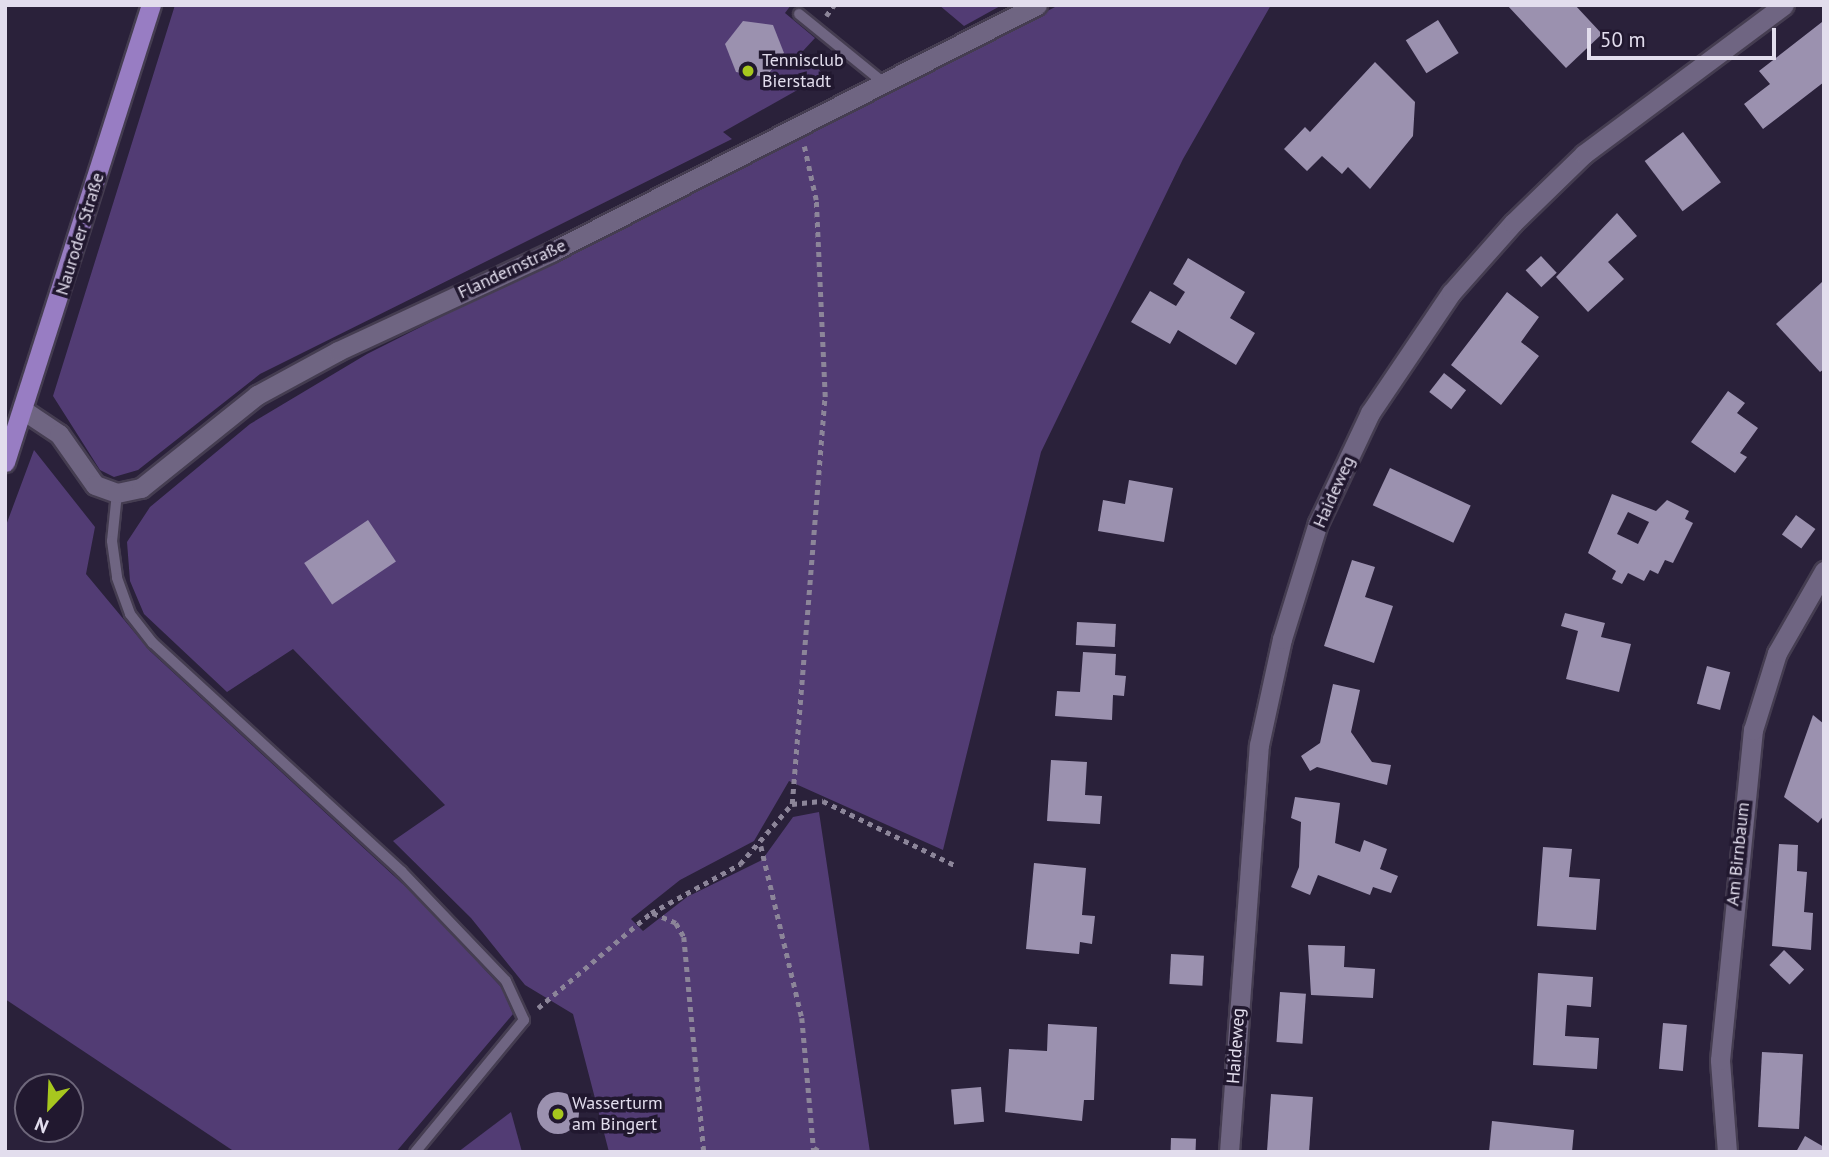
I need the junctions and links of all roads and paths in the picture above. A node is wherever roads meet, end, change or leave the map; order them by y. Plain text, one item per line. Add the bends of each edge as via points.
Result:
1 (151, 5) edge
2 (1037, 5) edge
3 (1784, 5) edge
4 (799, 14) dead end
5 (884, 83) junction
6 (799, 124) junction
7 (23, 410) junction
8 (5, 462) edge
9 (117, 493) junction
10 (1824, 571) edge
11 (792, 804) junction
12 (761, 846) junction
13 (956, 866) dead end
14 (651, 913) junction
15 (524, 1020) junction
16 (814, 1150) edge
17 (415, 1152) edge
18 (704, 1152) edge
19 (821, 1152) edge
20 (1229, 1152) edge
21 (1727, 1152) edge

1 - 7 main road, Nauroder Straße
2 - 5 street, Flandernstraße
3 - 20 street, Haideweg via 1584,154 1513,223 1451,293 1370,412 1318,523 1282,639 1259,745
4 - 5 lane
5 - 6 street, Flandernstraße
6 - 9 street, Flandernstraße via 551,252 338,351 257,395 141,488
6 - 11 path via 816,200 825,397
7 - 8 main road, Nauroder Straße
7 - 9 street via 59,434 94,485
9 - 15 lane via 112,541 117,578 130,614 153,643 401,871 506,981
10 - 21 street, Am Birnbaum via 1777,653 1753,730 1720,1060
11 - 12 path
11 - 13 path via 823,802
12 - 14 path via 740,864
12 - 16 path via 781,912 802,1018
14 - 15 path
14 - 18 path via 676,923 684,937
15 - 17 lane
16 - 19 path

